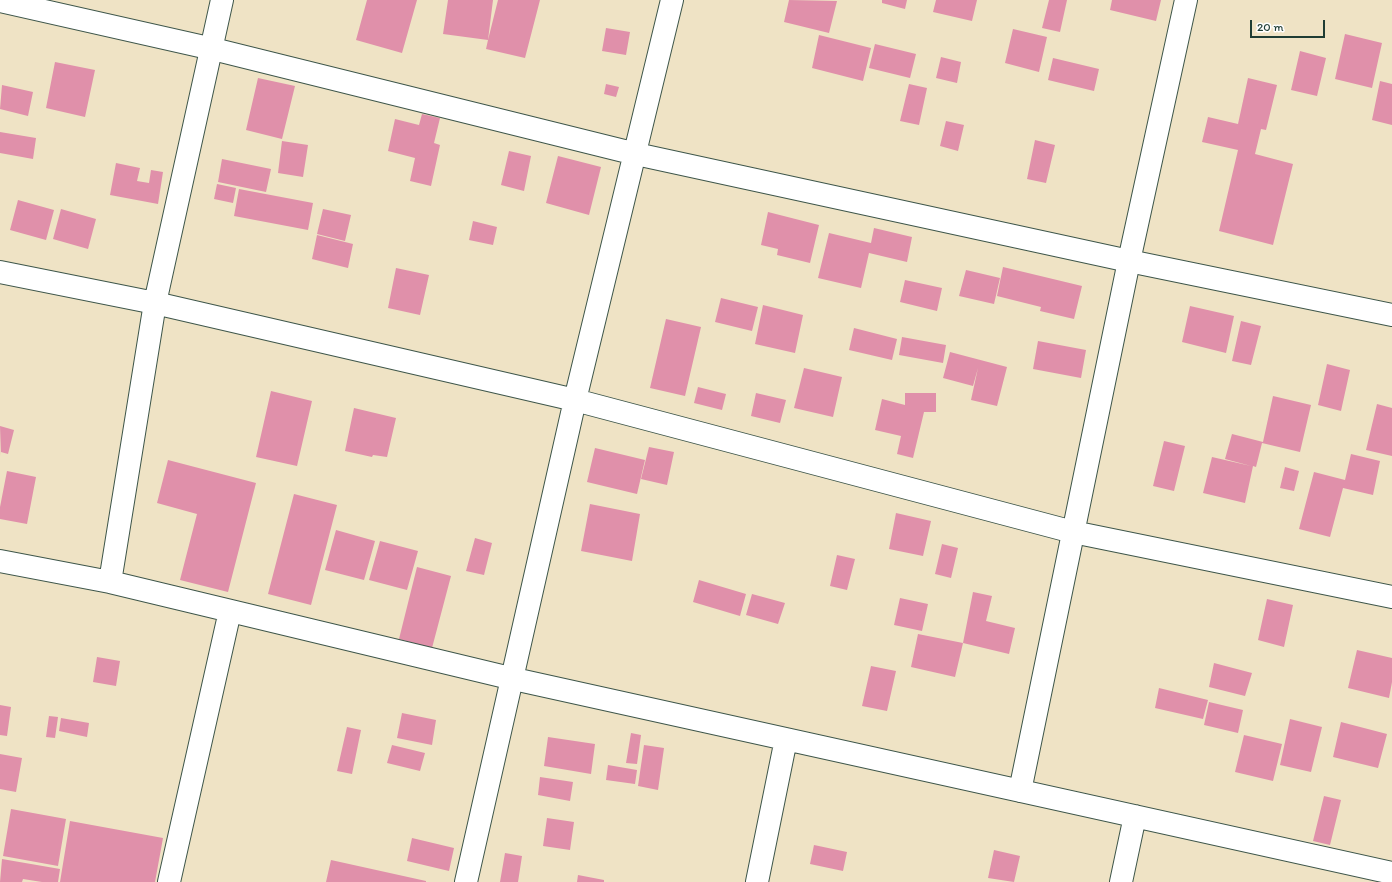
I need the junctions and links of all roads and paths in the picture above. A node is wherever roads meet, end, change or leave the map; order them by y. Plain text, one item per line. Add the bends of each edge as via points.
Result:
1 (222, 0) edge
2 (672, 0) edge
3 (1186, 0) edge
4 (0, 1) edge
5 (213, 49) junction
6 (636, 154) junction
7 (1129, 261) junction
8 (0, 272) edge
9 (155, 303) junction
10 (1392, 314) edge
11 (575, 400) junction
12 (1073, 532) junction
13 (0, 561) edge
14 (110, 582) junction
15 (1392, 597) edge
16 (230, 611) junction
17 (514, 679) junction
18 (786, 739) junction
19 (1020, 791) junction
20 (1135, 816) junction
21 (1392, 873) edge
22 (169, 882) edge
23 (466, 882) edge
24 (757, 882) edge
25 (1121, 882) edge

1 - 5 street
2 - 6 street
3 - 7 street
4 - 5 street
5 - 6 street
5 - 9 street
6 - 7 street
6 - 11 street
7 - 10 street
7 - 12 street
8 - 9 street
9 - 11 street
9 - 14 street
11 - 12 street
11 - 17 street
12 - 15 street
12 - 19 street
13 - 14 street
14 - 16 street
16 - 17 street
16 - 22 street
17 - 18 street
17 - 23 street
18 - 19 street
18 - 24 street
19 - 20 street
20 - 21 street
20 - 25 street

